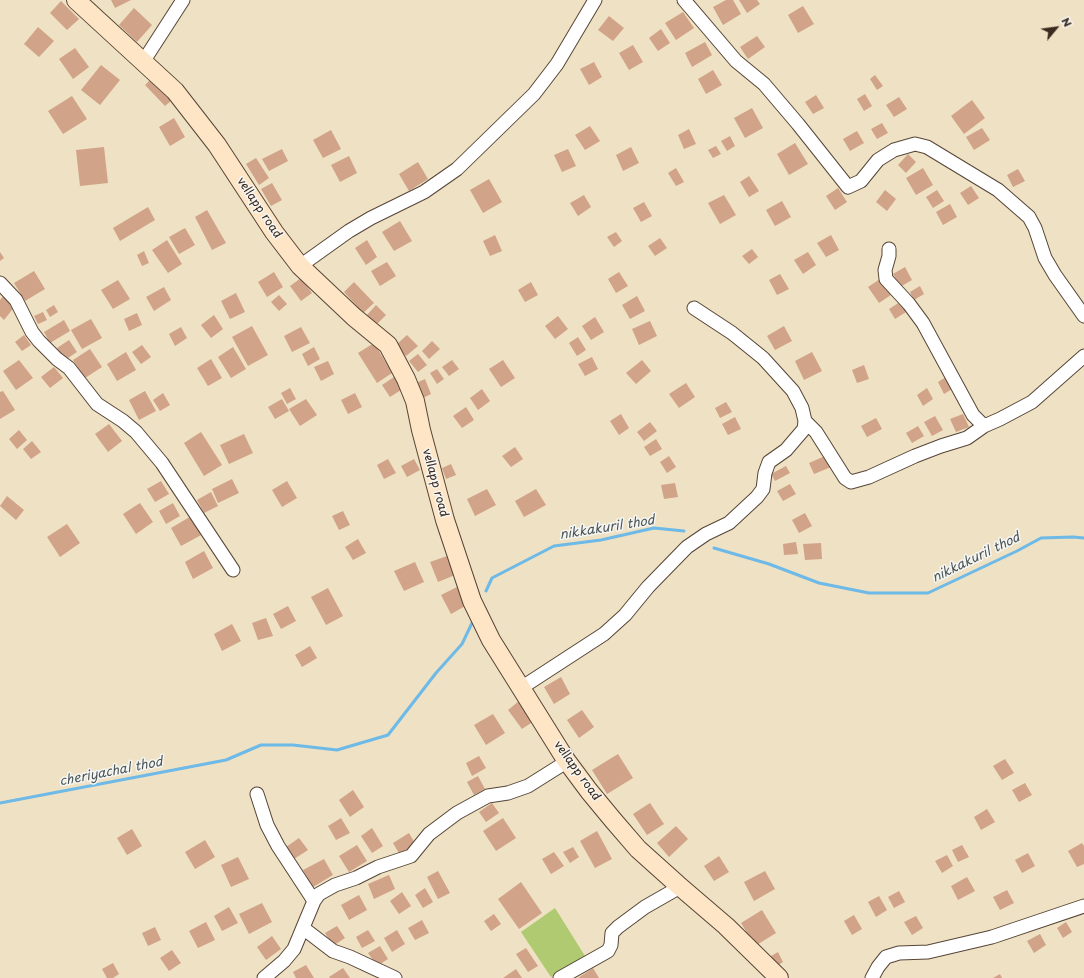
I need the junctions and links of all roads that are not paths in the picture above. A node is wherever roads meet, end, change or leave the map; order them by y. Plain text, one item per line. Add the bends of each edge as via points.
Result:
1 (76, 0) edge
2 (183, 0) edge
3 (595, 0) edge
4 (684, 0) edge
5 (143, 62) junction
6 (889, 249) dead end
7 (300, 266) junction
8 (0, 283) edge
9 (694, 308) dead end
10 (1084, 316) edge
11 (1084, 356) edge
12 (804, 421) junction
13 (984, 426) junction
14 (233, 570) dead end
15 (521, 688) junction
16 (566, 760) junction
17 (257, 794) dead end
18 (680, 887) junction
19 (314, 901) junction
20 (1084, 906) edge
21 (303, 928) junction
22 (264, 978) edge
23 (395, 978) edge
24 (560, 978) edge
25 (779, 978) edge
26 (872, 978) edge

1 - 5 main road, vellapp road
2 - 5 street
3 - 7 street via 557,64 534,94 456,169 424,192 349,231
4 - 10 street via 736,61 764,84 848,186 861,181 878,160 894,150 915,144 927,147 998,190 1029,217 1036,228 1045,258
5 - 7 main road, vellapp road via 175,92 217,145 274,232
6 - 13 street via 886,279 918,317 973,414
7 - 15 main road, vellapp road via 388,345 406,379 415,401 445,520 472,601 491,640
8 - 14 street via 16,300 39,341 69,368 97,404 136,432 162,463
9 - 12 street via 732,333 763,358 793,391 802,408
11 - 13 street via 1032,402
12 - 13 street via 816,432 845,478 851,482 968,438
12 - 15 street via 804,429 798,437 786,450 769,462 764,473 763,489 729,524 706,534 687,547 625,615 604,634
15 - 16 main road, vellapp road
16 - 18 main road, vellapp road via 638,849
16 - 19 street via 528,786 488,796 457,813 430,834 411,856 335,885 319,894
17 - 19 street via 278,846
18 - 24 street via 645,907 618,927 612,933 612,945 608,950
18 - 25 main road, vellapp road via 726,926
19 - 21 street
20 - 26 street via 992,936 928,952 899,953 886,957
21 - 22 street via 294,949
21 - 23 street via 333,951

